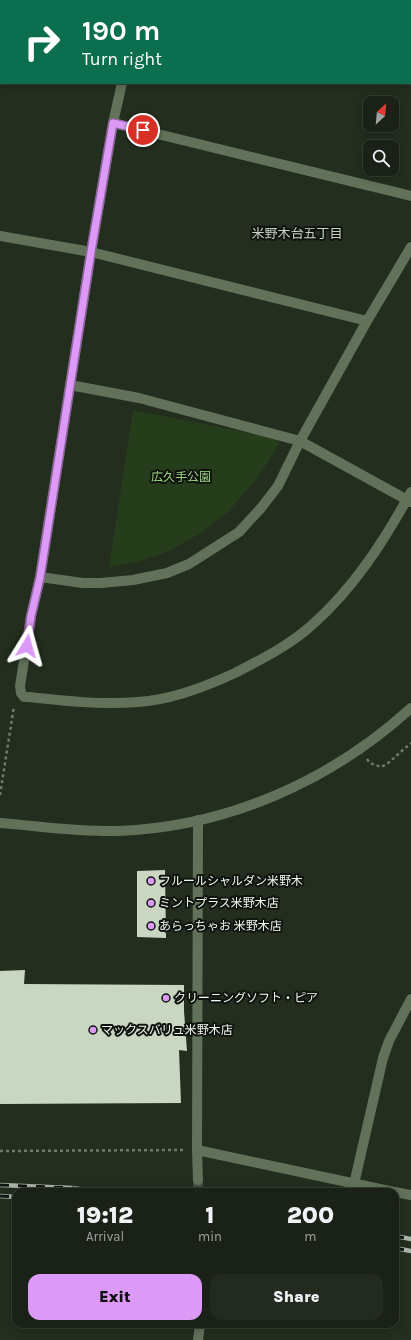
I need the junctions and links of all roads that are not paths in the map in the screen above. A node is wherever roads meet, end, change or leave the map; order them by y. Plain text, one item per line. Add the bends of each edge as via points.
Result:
1 (122, 84) edge
2 (113, 123) junction
3 (411, 196) edge
4 (0, 236) edge
5 (411, 247) edge
6 (91, 252) junction
7 (367, 321) junction
8 (70, 384) junction
9 (300, 441) junction
10 (410, 498) edge
11 (40, 578) junction
12 (411, 708) edge
13 (198, 820) junction
14 (0, 823) edge
15 (411, 999) edge
16 (196, 1150) junction
17 (198, 1180) tunnel mouth
18 (354, 1184) junction
19 (374, 1188) edge
20 (399, 1193) edge
21 (411, 1196) edge
22 (200, 1328) edge
23 (198, 1340) edge

1 - 2 street
2 - 3 street
2 - 6 street
4 - 6 street
5 - 7 street
6 - 7 street
6 - 8 street
7 - 9 street
8 - 9 street via 139,398
8 - 11 street
9 - 10 street
9 - 11 street via 278,486 261,508 239,532 189,564 133,580 83,583
10 - 11 street via 356,579 312,626 265,658 214,683 168,697 138,702 80,702 24,697 20,686
12 - 13 street via 381,735 301,784 252,805
13 - 14 street via 117,831
13 - 16 street
15 - 18 street via 383,1058
16 - 17 street
16 - 18 street
18 - 19 street
20 - 21 street
22 - 23 street

